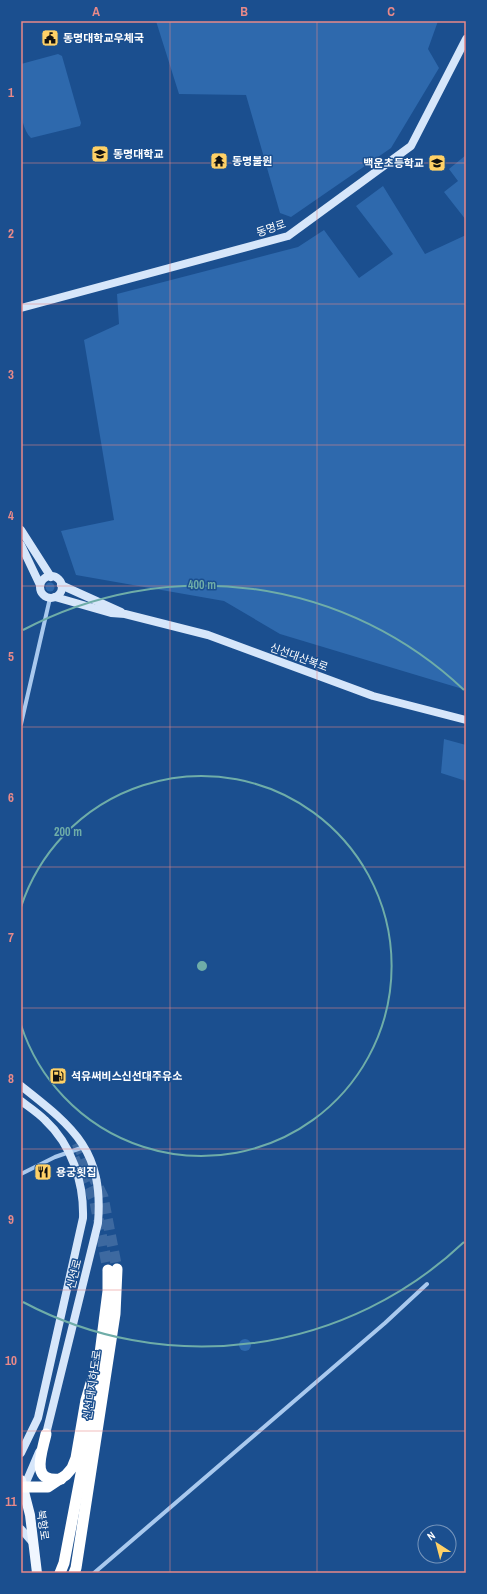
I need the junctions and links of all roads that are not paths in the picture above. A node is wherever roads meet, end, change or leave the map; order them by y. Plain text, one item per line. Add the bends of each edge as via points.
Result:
1 (466, 39) edge
2 (21, 308) edge
3 (21, 530) edge
4 (21, 545) edge
5 (51, 577) junction
6 (40, 585) junction
7 (61, 586) junction
8 (52, 598) junction
9 (125, 614) junction
10 (466, 720) edge
11 (21, 724) edge
12 (21, 1086) edge
13 (21, 1101) edge
14 (84, 1147) junction
15 (68, 1152) junction
16 (21, 1174) edge
17 (427, 1284) dead end
18 (102, 1344) junction
19 (46, 1434) junction
20 (21, 1454) edge
21 (61, 1479) junction
22 (22, 1486) edge
23 (81, 1504) junction
24 (21, 1529) edge
25 (33, 1543) junction
26 (37, 1573) edge
27 (60, 1573) edge
28 (74, 1573) edge
29 (94, 1573) edge

1 - 2 main road, 동명로 via 411,146 288,236
3 - 5 main road, 신선대산복로
4 - 6 main road
5 - 6 main road via 42,580
5 - 7 main road, 신선대산복로 via 56,578
6 - 8 main road via 42,594
7 - 8 main road via 59,595
7 - 9 main road, 신선대산복로
8 - 9 main road, 신선대산복로 via 111,613
8 - 11 street
9 - 10 main road, 신선대산복로 via 208,635 373,696
12 - 14 main road, 신선로 via 63,1120
13 - 15 main road, 신선로 via 45,1120 62,1139
14 - 15 street
14 - 19 main road, 신선로 via 96,1173 100,1200 98,1223
15 - 16 street
15 - 20 main road, 신선로 via 77,1171 84,1198 83,1218 38,1418
17 - 29 street
18 - 21 highway via 86,1400 76,1458 72,1468
18 - 23 highway, 신선대지하도로
18 - 23 highway, 신선대지하도로 via 113,1270 115,1314
19 - 21 highway via 40,1471 51,1480
19 - 22 main road, 신선로
21 - 22 highway via 48,1488
22 - 25 main road, 북항로
23 - 27 highway
23 - 28 highway
24 - 25 main road
25 - 26 main road, 북항로

